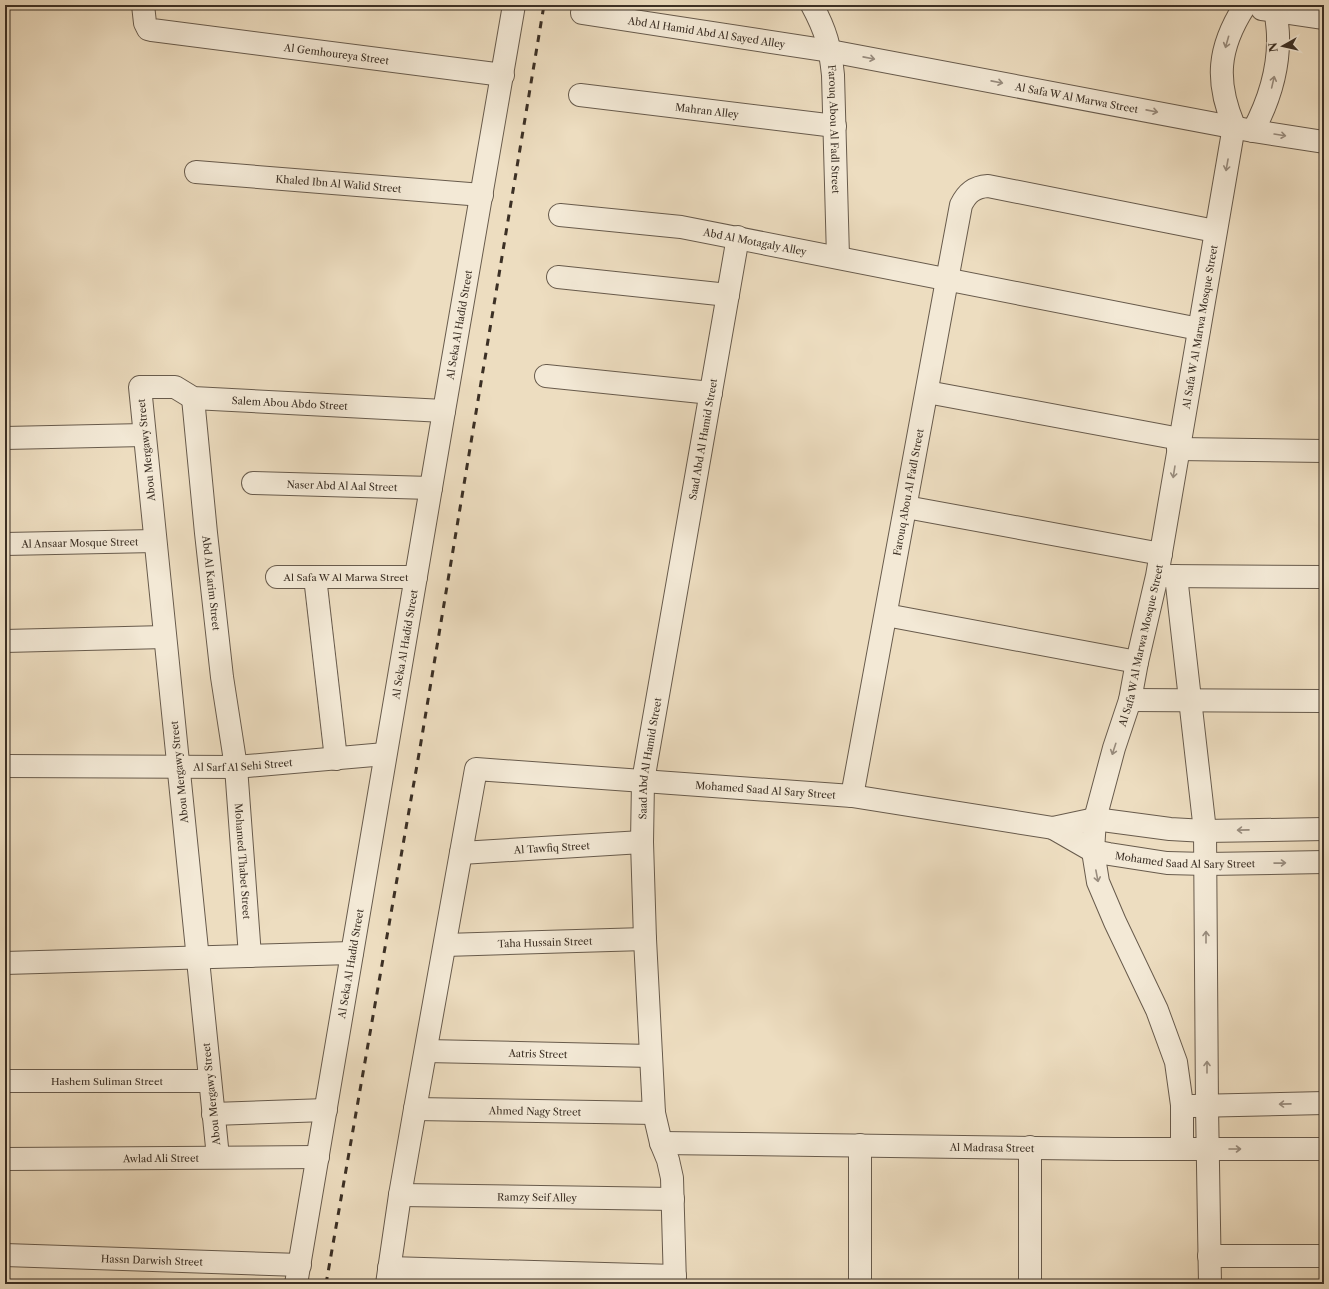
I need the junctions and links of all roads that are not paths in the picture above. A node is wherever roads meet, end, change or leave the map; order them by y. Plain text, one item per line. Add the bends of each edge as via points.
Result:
1 (143, 5) edge
2 (514, 5) edge
3 (812, 5) edge
4 (1239, 6) edge
5 (1276, 8) edge
6 (582, 13) dead end
7 (1324, 18) edge
8 (830, 51) junction
9 (503, 75) junction
10 (580, 95) dead end
11 (835, 126) junction
12 (1243, 128) junction
13 (1324, 142) edge
14 (196, 172) dead end
15 (482, 194) junction
16 (560, 215) dead end
17 (1215, 231) junction
18 (738, 237) junction
19 (838, 257) junction
20 (558, 277) dead end
21 (947, 280) junction
22 (728, 295) junction
23 (1199, 329) junction
24 (546, 376) dead end
25 (140, 387) joint
26 (927, 392) junction
27 (711, 393) junction
28 (193, 398) junction
29 (444, 410) junction
30 (144, 435) junction
31 (5, 438) edge
32 (1179, 444) junction
33 (1324, 451) edge
34 (253, 483) dead end
35 (431, 488) junction
36 (906, 506) junction
37 (155, 541) junction
38 (5, 544) edge
39 (1161, 554) junction
40 (1167, 576) junction
41 (277, 577) dead end
42 (315, 577) junction
43 (416, 577) junction
44 (1324, 577) edge
45 (886, 615) junction
46 (165, 637) junction
47 (5, 641) edge
48 (1137, 662) junction
49 (1130, 700) junction
50 (1191, 701) junction
51 (1324, 701) edge
52 (385, 754) junction
53 (336, 759) junction
54 (5, 766) edge
55 (178, 766) junction
56 (236, 767) junction
57 (643, 780) junction
58 (852, 796) junction
59 (1095, 819) junction
60 (1053, 828) junction
61 (1324, 829) edge
62 (1205, 831) junction
63 (642, 842) junction
64 (1092, 851) junction
65 (461, 853) junction
66 (1324, 862) edge
67 (1206, 864) junction
68 (645, 940) junction
69 (445, 945) junction
70 (352, 953) junction
71 (250, 956) junction
72 (197, 958) junction
73 (5, 963) edge
74 (426, 1051) junction
75 (651, 1056) junction
76 (5, 1081) edge
77 (210, 1081) junction
78 (1324, 1103) edge
79 (1182, 1106) junction
80 (1207, 1106) junction
81 (415, 1109) junction
82 (326, 1110) junction
83 (654, 1112) junction
84 (213, 1114) junction
85 (661, 1143) junction
86 (860, 1145) junction
87 (1030, 1147) junction
88 (1182, 1149) junction
89 (1207, 1149) junction
90 (1324, 1149) edge
91 (218, 1157) junction
92 (318, 1157) junction
93 (5, 1158) edge
94 (400, 1195) junction
95 (673, 1199) junction
96 (5, 1256) edge
97 (1209, 1256) junction
98 (1324, 1256) edge
99 (298, 1275) edge
100 (388, 1276) edge
101 (675, 1280) edge
102 (860, 1284) edge
103 (1030, 1284) edge
104 (1210, 1284) edge

1 - 9 street, Al Gemhoureya Street via 148,29
2 - 9 street, Al Seka Al Hadid Street
3 - 8 street, Farouq Abou Al Fadl Street via 826,34
4 - 5 street
4 -> 12 street via 1227,39 1221,74 1225,104
5 - 7 street
12 -> 5 street, Al Safa W Al Marwa Mosque Street via 1264,108 1273,85 1278,36
6 - 8 street, Abd Al Hamid Abd Al Sayed Alley
8 - 11 street, Farouq Abou Al Fadl Street
8 -> 12 street, Al Safa W Al Marwa Street
9 - 15 street, Al Seka Al Hadid Street
10 - 11 street, Mahran Alley
11 - 19 street, Farouq Abou Al Fadl Street
12 -> 13 street, Al Safa W Al Marwa Street
12 -> 17 street, Al Safa W Al Marwa Mosque Street
14 - 15 street, Khaled Ibn Al Walid Street
15 - 29 street, Al Seka Al Hadid Street
16 - 18 street, Abd Al Motagaly Alley via 681,227
17 - 21 street, Farouq Abou Al Fadl Street via 992,187 978,187 965,197 961,205
17 - 23 street, Al Safa W Al Marwa Mosque Street
18 - 19 street, Abd Al Motagaly Alley
18 - 22 street, Saad Abd Al Hamid Street
19 - 21 street, Abd Al Motagaly Alley
20 - 22 street
21 - 23 street, Abd Al Motagaly Alley
21 - 26 street, Farouq Abou Al Fadl Street
22 - 27 street, Saad Abd Al Hamid Street
23 - 32 street, Al Safa W Al Marwa Mosque Street
24 - 27 street
25 - 28 street, Salem Abou Abdo Street via 175,387
25 - 30 street, Abou Mergawy Street
26 - 32 street
26 - 36 street, Farouq Abou Al Fadl Street
27 - 57 street, Saad Abd Al Hamid Street
28 - 29 street, Salem Abou Abdo Street
28 - 56 street, Abd Al Karim Street via 220,654
29 - 35 street, Al Seka Al Hadid Street
30 - 31 street
30 - 37 street, Abou Mergawy Street
32 - 33 street
32 -> 39 street, Al Safa W Al Marwa Mosque Street
34 - 35 street, Naser Abd Al Aal Street
35 - 43 street, Al Seka Al Hadid Street
36 - 39 street
36 - 45 street, Farouq Abou Al Fadl Street
37 - 38 street, Al Ansaar Mosque Street
37 - 46 street, Abou Mergawy Street
39 - 40 street, Al Safa W Al Marwa Mosque Street
40 - 44 street
40 - 48 street, Al Safa W Al Marwa Mosque Street
40 - 50 street
41 - 42 street, Al Safa W Al Marwa Street
42 - 43 street, Al Safa W Al Marwa Street
42 - 53 street
43 - 52 street, Al Seka Al Hadid Street
45 - 48 street
45 - 58 street, Farouq Abou Al Fadl Street
46 - 47 street
46 - 55 street, Abou Mergawy Street
48 - 49 street, Al Safa W Al Marwa Mosque Street
49 - 50 street
49 -> 59 street, Al Safa W Al Marwa Mosque Street
50 - 51 street
50 - 62 street
52 - 53 street, Al Sarf Al Sehi Street
52 - 70 street, Al Seka Al Hadid Street
53 - 56 street, Al Sarf Al Sehi Street
54 - 55 street, Al Sarf Al Sehi Street
55 - 56 street, Al Sarf Al Sehi Street
55 - 72 street, Abou Mergawy Street
56 - 71 street, Mohamed Thabet Street
57 - 58 street, Mohamed Saad Al Sary Street
57 - 63 street, Saad Abd Al Hamid Street
57 - 65 street, Mohamed Saad Al Sary Street via 476,769
58 - 60 street, Mohamed Saad Al Sary Street
59 - 60 street, Mohamed Saad Al Sary Street
59 - 62 street, Mohamed Saad Al Sary Street
59 - 64 street, Al Safa W Al Marwa Mosque Street
60 - 64 street, Mohamed Saad Al Sary Street
61 -> 62 street, Mohamed Saad Al Sary Street
62 - 67 street
63 - 65 street, Al Tawfiq Street
63 - 68 street, Saad Abd Al Hamid Street
64 - 67 street, Mohamed Saad Al Sary Street via 1167,862
64 -> 79 street, Al Safa W Al Marwa Mosque Street via 1098,882 1157,1010 1176,1062
65 - 69 street
67 -> 66 street, Mohamed Saad Al Sary Street
80 -> 67 street
68 - 69 street, Taha Hussain Street
68 - 75 street, Saad Abd Al Hamid Street
69 - 74 street
70 - 71 street
70 - 82 street, Al Seka Al Hadid Street
71 - 72 street
72 - 73 street
72 - 77 street, Abou Mergawy Street
74 - 75 street, Aatris Street
74 - 81 street
75 - 83 street, Saad Abd Al Hamid Street
76 - 77 street, Hashem Suliman Street
77 - 84 street, Abou Mergawy Street
78 -> 80 street
79 - 80 street
79 - 88 street, Al Safa W Al Marwa Mosque Street
80 - 89 street
81 - 83 street, Ahmed Nagy Street
81 - 94 street
82 - 84 street
82 - 92 street, Al Seka Al Hadid Street
83 - 85 street, Saad Abd Al Hamid Street
84 - 91 street, Abou Mergawy Street
85 - 86 street, Al Madrasa Street
85 - 95 street, Saad Abd Al Hamid Street via 672,1178
86 - 87 street, Al Madrasa Street
86 - 102 street
87 - 88 street, Al Madrasa Street
87 - 103 street
88 - 89 street, Al Madrasa Street
89 -> 90 street, Al Madrasa Street
89 - 97 street
91 - 92 street, Awlad Ali Street
91 - 93 street, Awlad Ali Street
92 - 99 street, Al Seka Al Hadid Street
94 - 95 street, Ramzy Seif Alley
94 - 100 street
95 - 101 street, Saad Abd Al Hamid Street
96 - 99 street, Hassn Darwish Street
97 - 98 street
97 - 104 street
100 - 101 street

